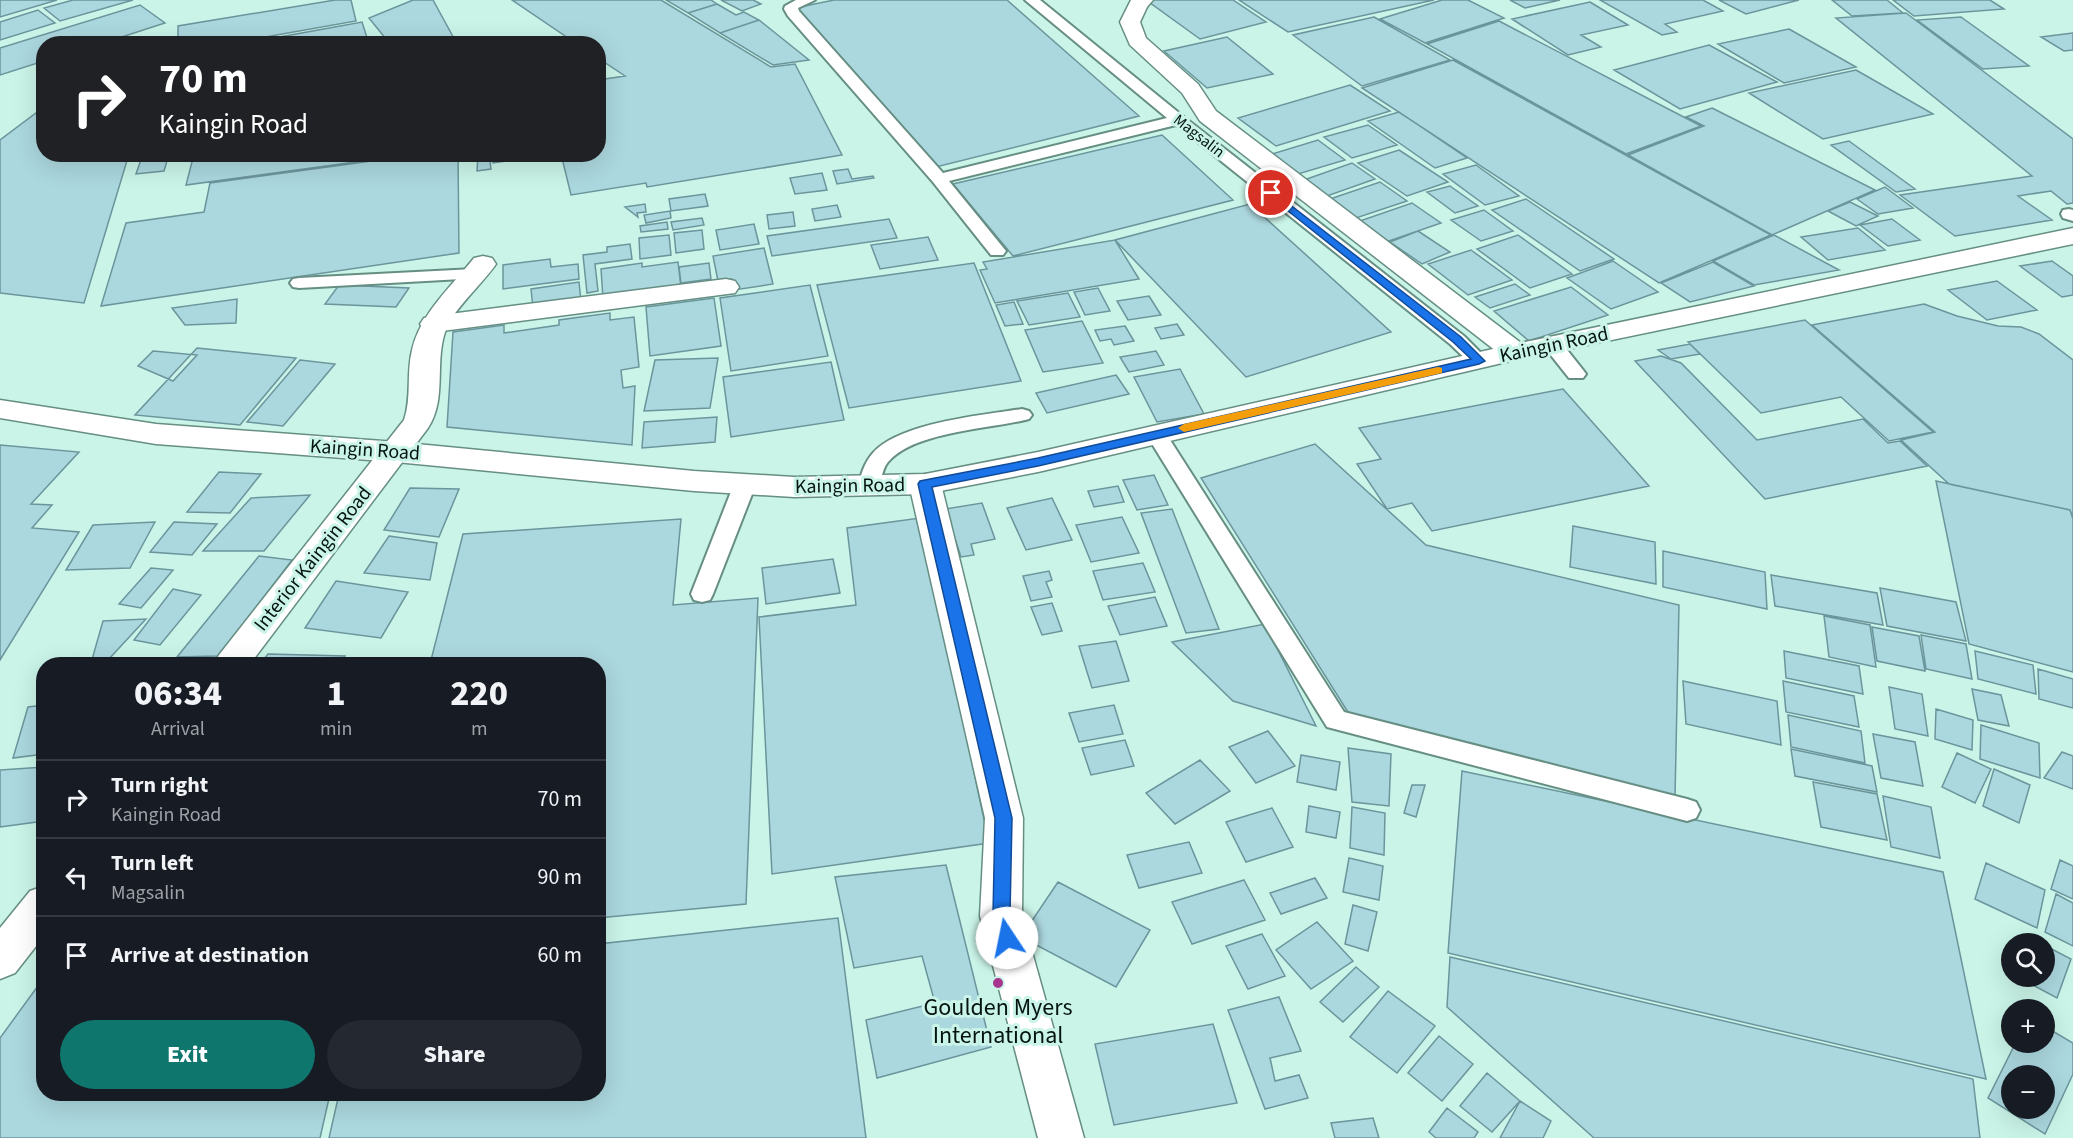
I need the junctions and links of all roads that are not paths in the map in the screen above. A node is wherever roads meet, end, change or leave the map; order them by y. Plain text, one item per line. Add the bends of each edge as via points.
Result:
1 (808, 0) edge
2 (1032, 0) edge
3 (1143, 0) edge
4 (1179, 120) junction
5 (939, 179) junction
6 (2072, 222) edge
7 (997, 251) dead end
8 (479, 269) joint
9 (299, 283) dead end
10 (726, 288) dead end
11 (434, 324) junction
12 (1552, 345) junction
13 (1515, 352) junction
14 (1479, 361) junction
15 (1576, 374) dead end
16 (0, 409) edge
17 (1022, 415) dead end
18 (1155, 434) junction
19 (396, 452) junction
20 (745, 484) junction
21 (925, 484) junction
22 (869, 487) junction
23 (702, 594) dead end
24 (236, 657) edge
25 (1686, 810) dead end
26 (36, 914) edge
27 (0, 960) edge
28 (1061, 1138) edge

1 - 5 lane via 791,9
2 - 4 lane, Magsalin
3 - 13 street via 1130,22 1137,41 1190,88 1208,116
4 - 5 lane
4 - 14 lane, Magsalin via 1457,339
5 - 7 lane
6 - 12 street, Kaingin Road
8 - 9 lane
8 - 11 street, Interior Kaingin Road
10 - 11 street
11 - 19 street, Interior Kaingin Road via 425,352 423,404 418,421
12 - 13 street, Kaingin Road
12 - 15 lane
13 - 14 street, Kaingin Road
14 - 18 street, Kaingin Road
16 - 19 street, Kaingin Road via 167,435
17 - 22 lane via 929,432 895,447 875,465
18 - 21 street, Kaingin Road
18 - 25 lane via 1336,720
19 - 20 street, Kaingin Road
19 - 24 street, Interior Kaingin Road
20 - 22 street, Kaingin Road
20 - 23 lane
21 - 22 street, Kaingin Road
21 - 28 street via 1004,818 1001,915
26 - 27 street

